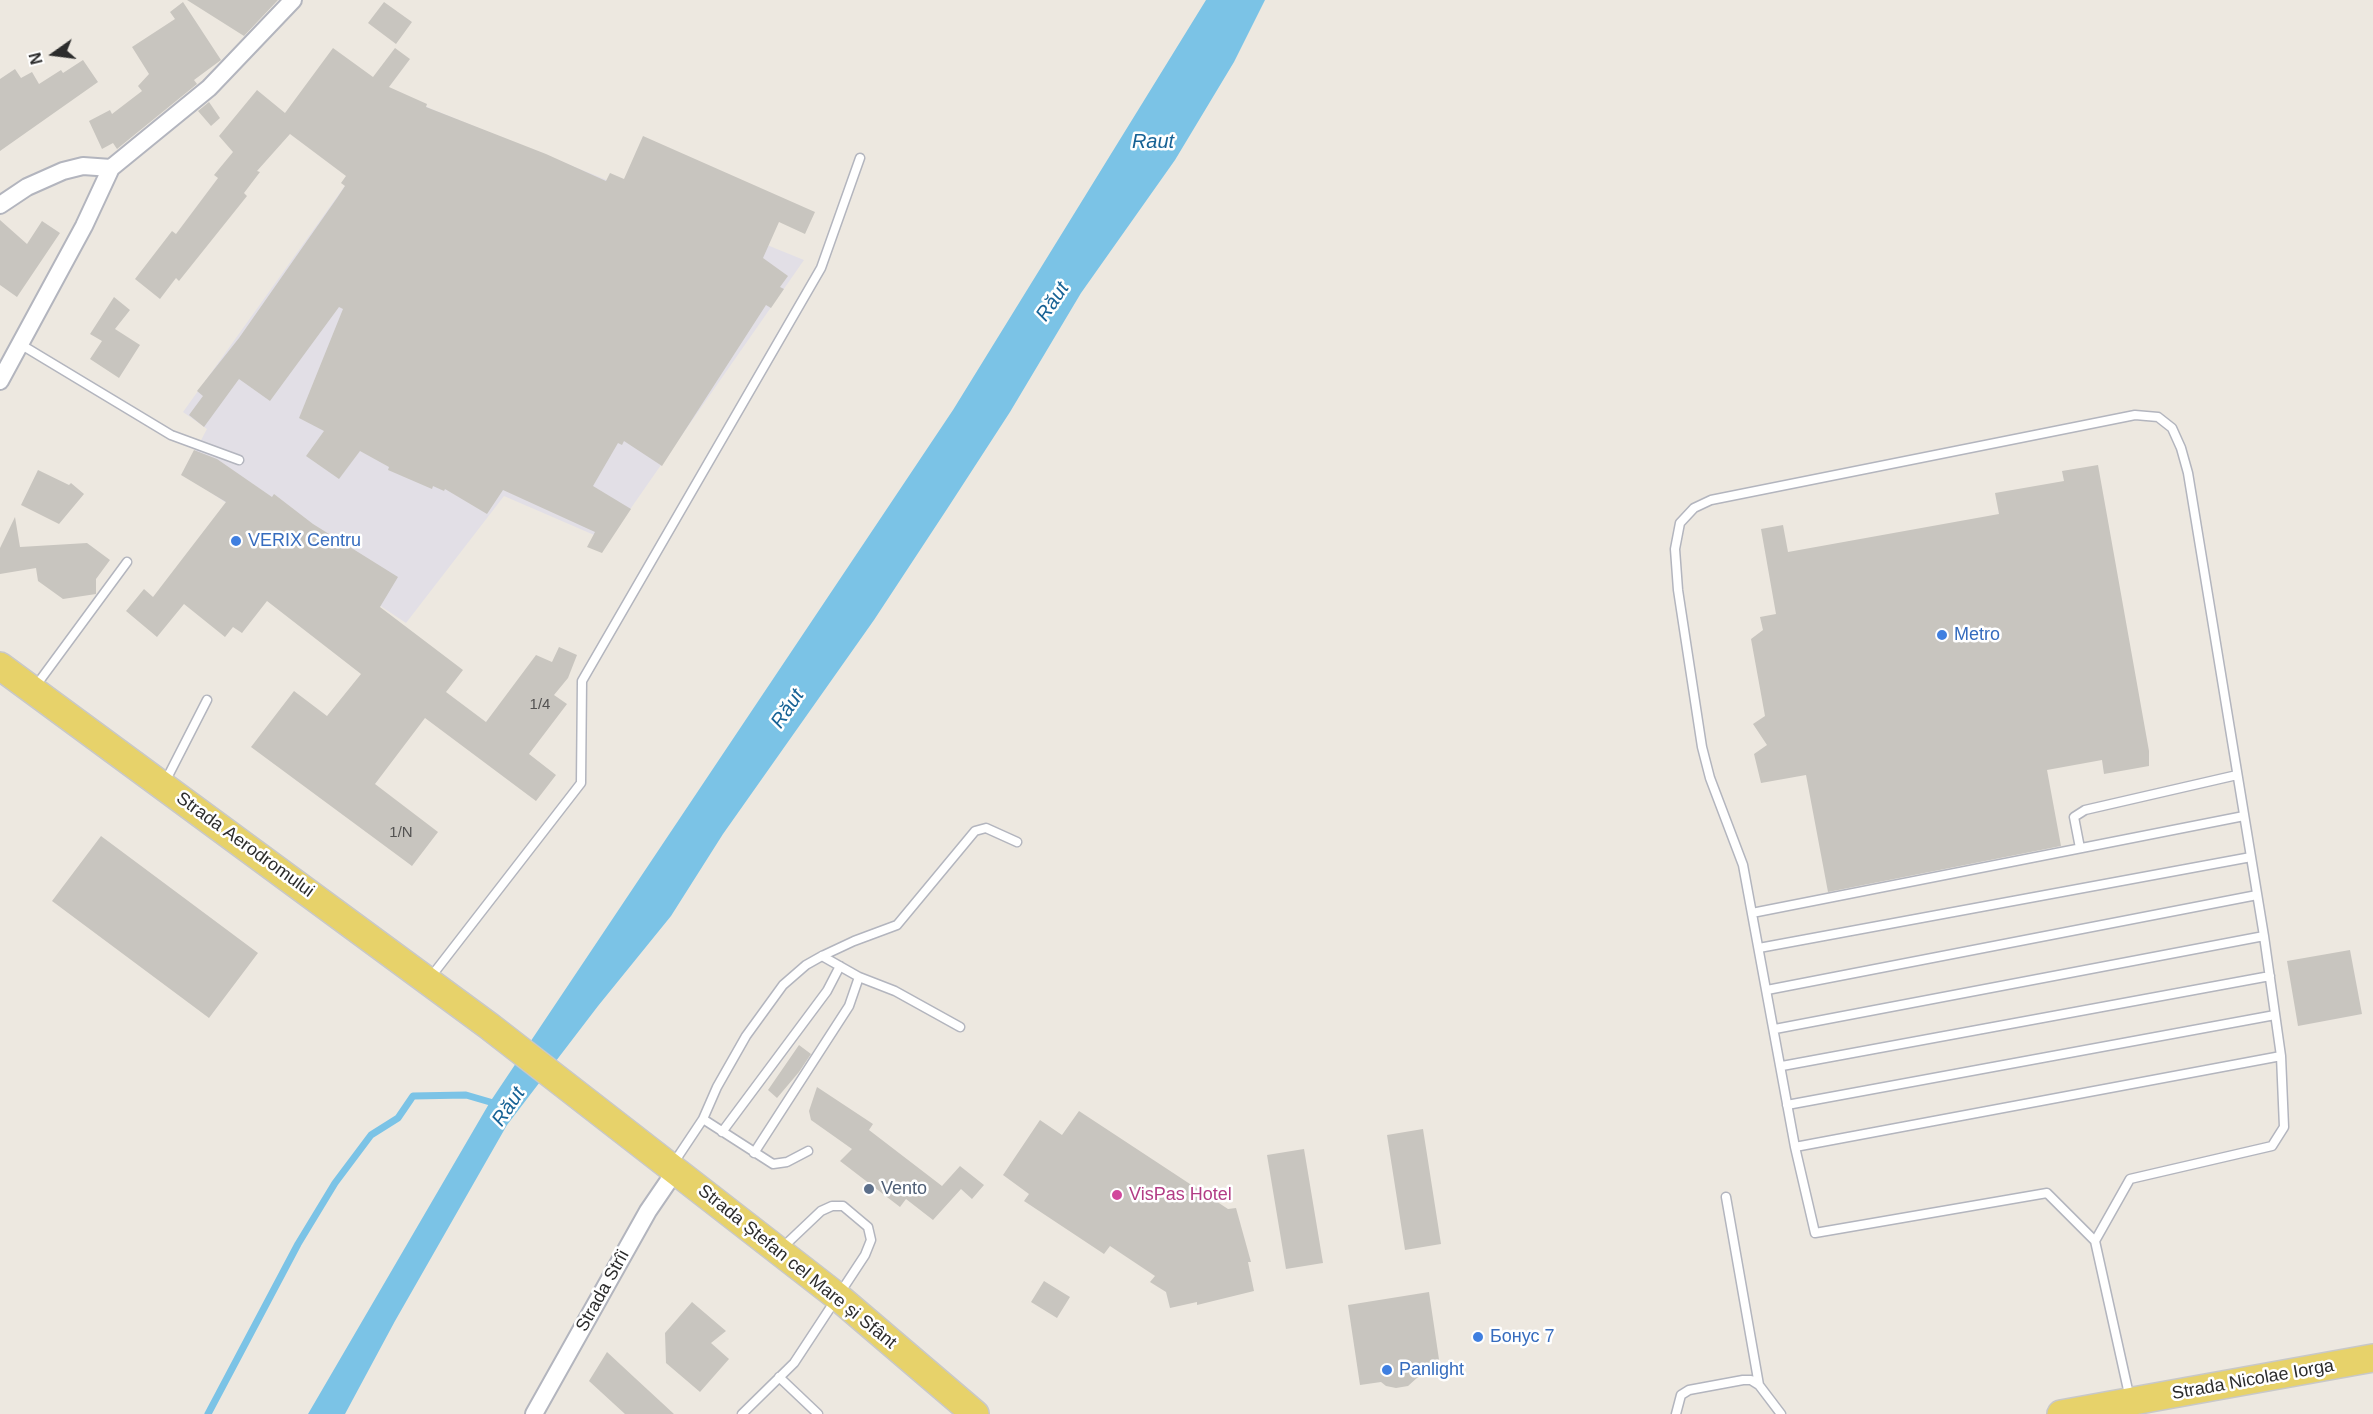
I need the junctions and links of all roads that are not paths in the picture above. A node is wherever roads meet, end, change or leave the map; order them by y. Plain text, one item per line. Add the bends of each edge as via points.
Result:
1 (293, 0) edge
2 (860, 158) dead end
3 (111, 168) junction
4 (0, 205) edge
5 (20, 344) junction
6 (0, 381) edge
7 (239, 459) dead end
8 (127, 562) dead end
9 (0, 666) edge
10 (33, 689) junction
11 (207, 700) dead end
12 (2237, 775) junction
13 (163, 785) junction
14 (2244, 816) junction
15 (1017, 842) dead end
16 (2080, 848) junction
17 (2251, 857) junction
18 (2257, 895) junction
19 (1752, 913) junction
20 (2264, 936) junction
21 (1759, 948) junction
22 (822, 956) junction
23 (840, 966) junction
24 (2270, 976) junction
25 (859, 977) junction
26 (427, 980) junction
27 (1767, 990) junction
28 (2275, 1015) junction
29 (960, 1027) dead end
30 (1775, 1029) junction
31 (2281, 1056) junction
32 (1782, 1066) junction
33 (1787, 1105) junction
34 (703, 1119) junction
35 (616, 1124) joint
36 (722, 1132) junction
37 (1795, 1147) junction
38 (808, 1151) dead end
39 (754, 1153) junction
40 (674, 1168) junction
41 (1726, 1197) dead end
42 (2095, 1240) junction
43 (779, 1251) junction
44 (838, 1297) junction
45 (2373, 1358) edge
46 (779, 1377) junction
47 (1759, 1385) junction
48 (2130, 1402) junction
49 (534, 1414) edge
50 (742, 1414) edge
51 (818, 1414) edge
52 (975, 1414) edge
53 (1676, 1414) edge
54 (1781, 1414) edge
55 (2061, 1414) edge

1 - 3 street via 209,88
2 - 26 lane via 821,268 582,681 580,783
3 - 4 street via 83,165 63,171 27,187
3 - 5 street
5 - 6 street
5 - 7 lane via 171,435
8 - 10 lane
9 - 10 main road, Strada Aerodromului
10 - 13 main road, Strada Aerodromului
11 - 13 lane
12 - 14 lane
12 - 16 lane via 2085,810 2074,817
12 - 19 lane via 2188,473 2172,428 2158,417 2135,415 1711,500 1694,508 1680,523 1674,549 1678,590 1702,747 1743,865
13 - 26 main road, Strada Aerodromului
14 - 16 lane
14 - 17 lane
15 - 22 lane via 987,828 975,831 897,925
16 - 19 lane
17 - 18 lane
17 - 21 lane
18 - 20 lane
18 - 27 lane
19 - 21 lane
20 - 24 lane
20 - 30 lane
21 - 27 lane
22 - 23 lane
22 - 34 lane via 783,986 746,1036
23 - 25 lane
23 - 36 lane via 827,991
24 - 28 lane
24 - 32 lane
25 - 29 lane via 895,991
25 - 39 lane via 849,1006
26 - 35 main road, Strada Aerodromului
27 - 30 lane
28 - 31 lane
28 - 33 lane
30 - 32 lane
31 - 37 lane
31 - 42 lane via 2284,1127 2272,1146 2130,1179
32 - 33 lane
33 - 37 lane
34 - 36 lane
34 - 40 lane
35 - 40 main road, Strada Ștefan cel Mare și Sfânt
36 - 39 lane
37 - 42 lane via 1815,1233 2047,1193
38 - 39 lane via 773,1164
40 - 43 main road, Strada Ștefan cel Mare și Sfânt
40 - 49 street, Strada Strîi
41 - 47 lane
42 - 48 lane
43 - 44 main road, Strada Ștefan cel Mare și Sfânt
43 - 44 lane via 821,1211 843,1206 868,1227 870,1240 866,1255
44 - 46 lane via 794,1362
44 - 52 main road, Strada Ștefan cel Mare și Sfânt
45 - 48 main road, Strada Nicolae Iorga
46 - 50 lane
46 - 51 lane
47 - 53 lane via 1743,1380 1689,1390 1682,1395
47 - 54 lane
48 - 55 main road, Strada Nicolae Iorga

